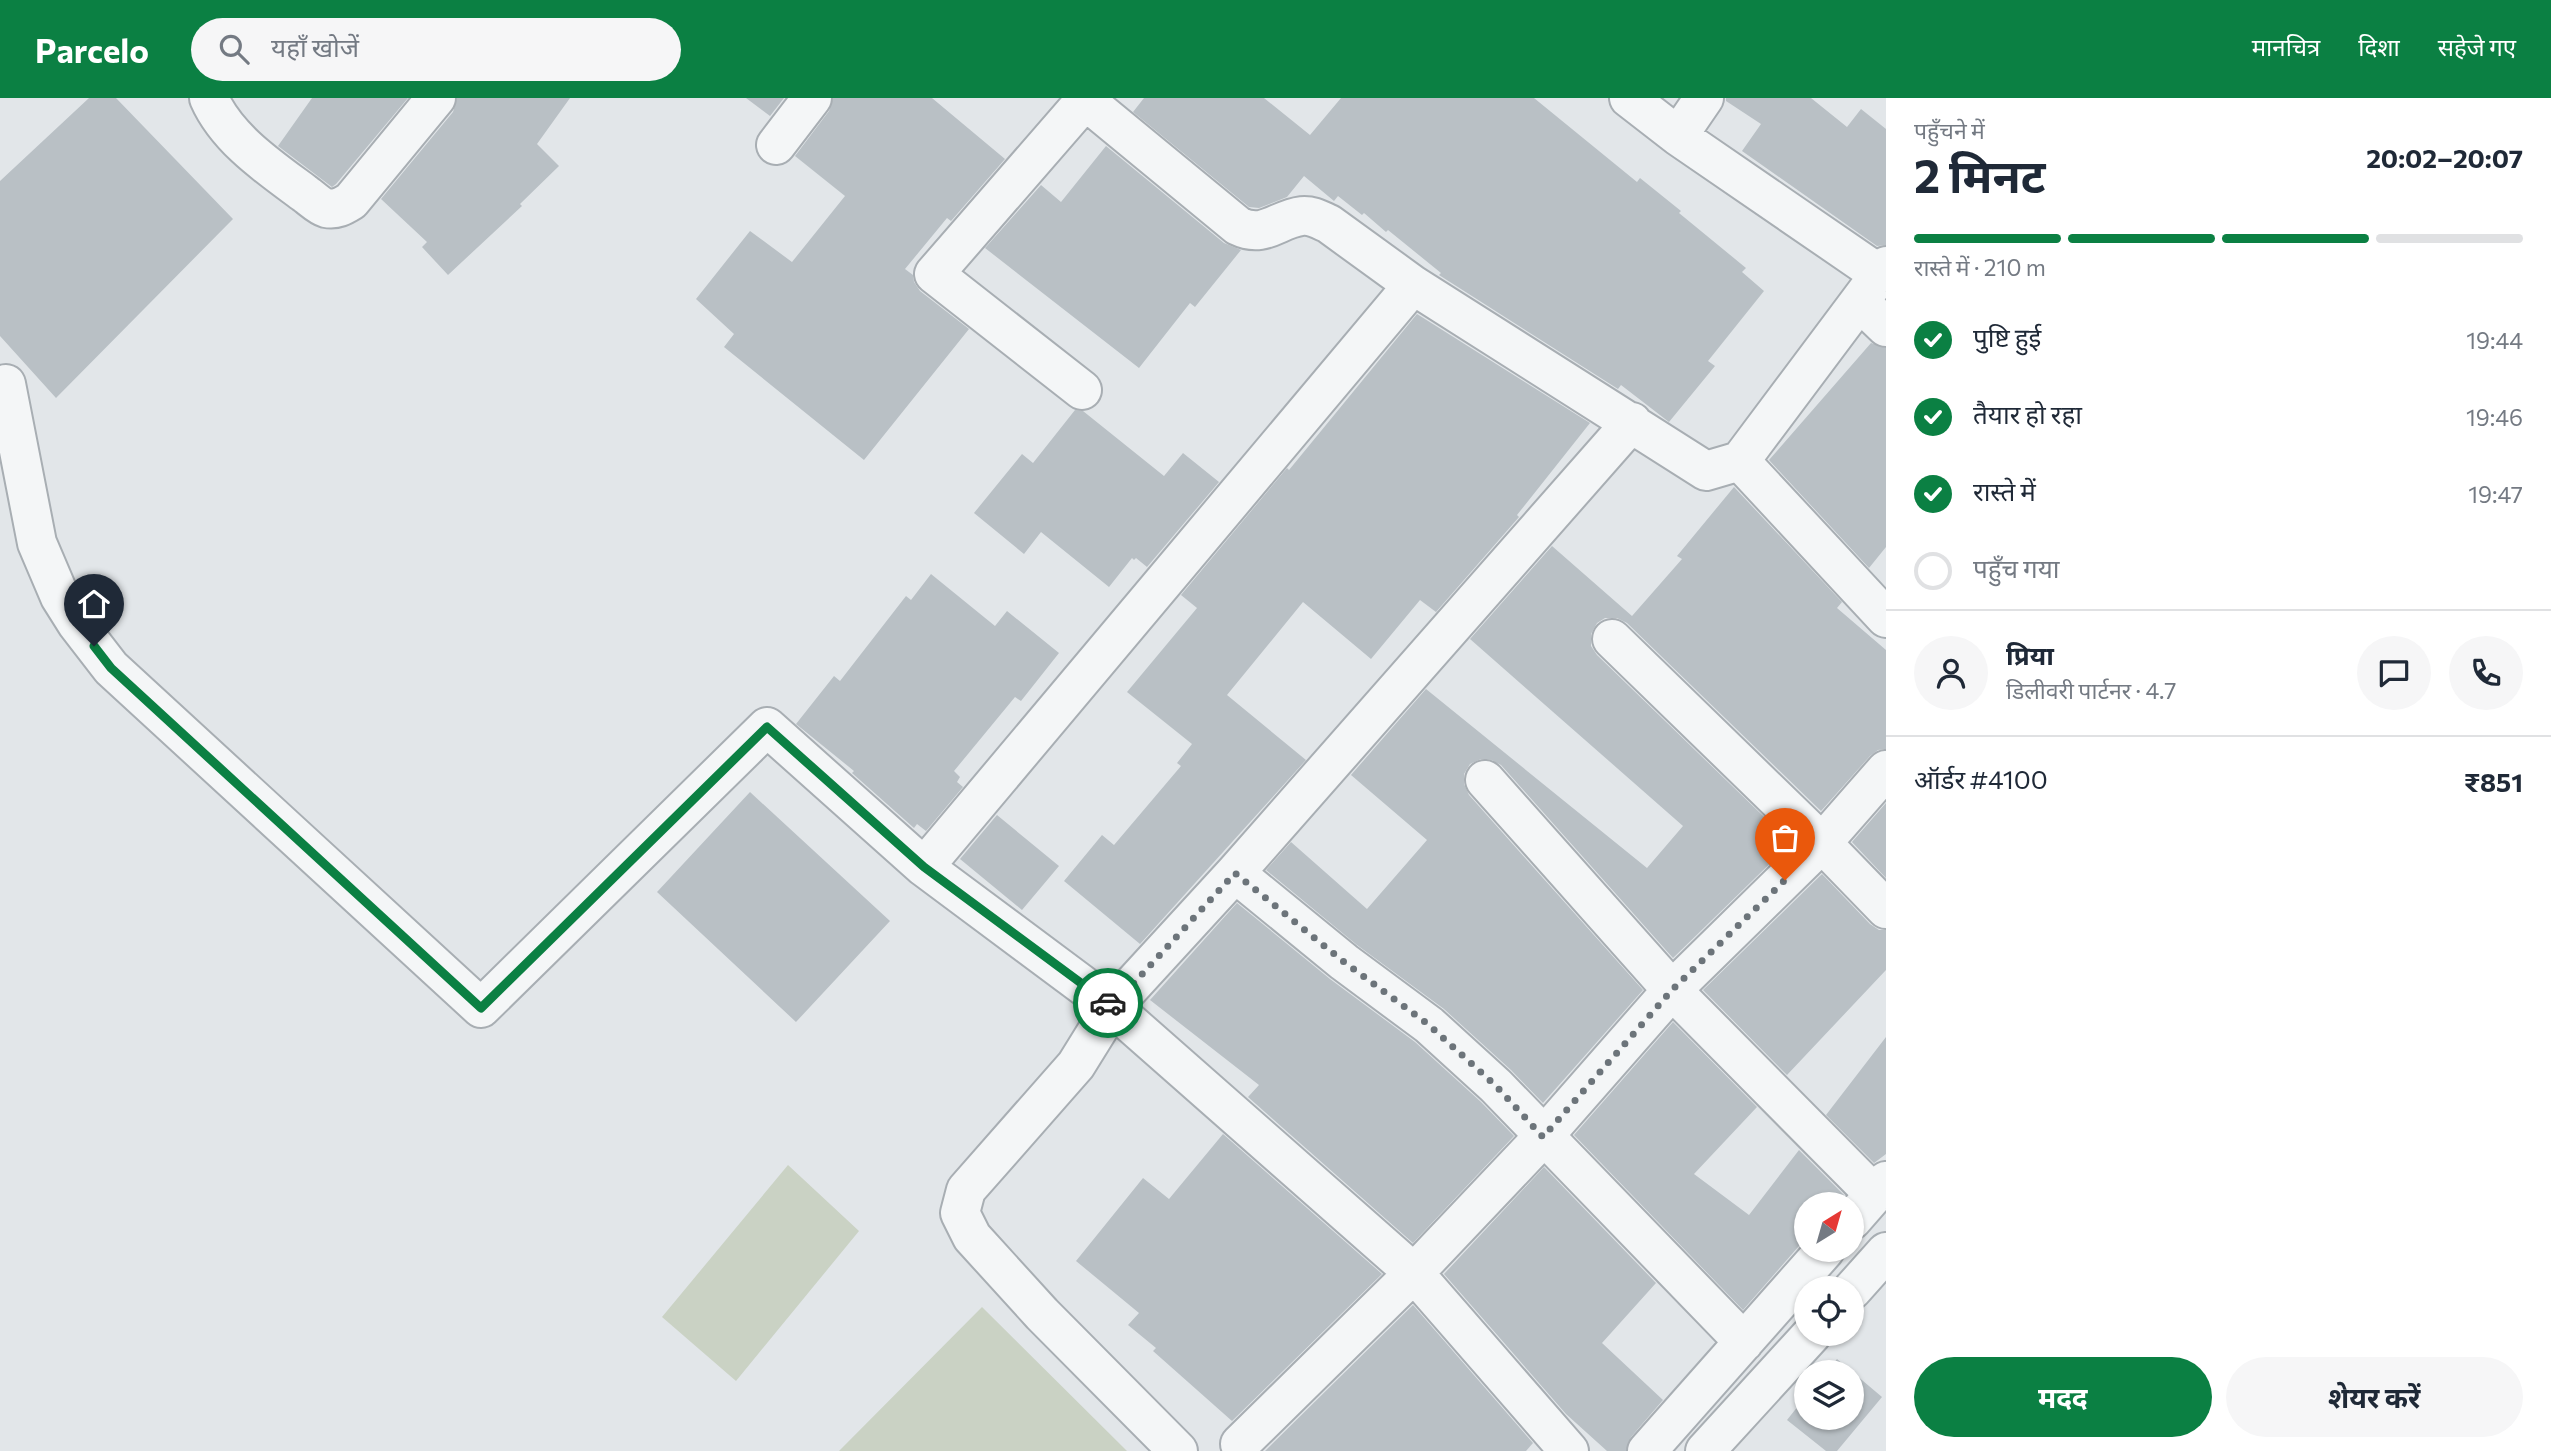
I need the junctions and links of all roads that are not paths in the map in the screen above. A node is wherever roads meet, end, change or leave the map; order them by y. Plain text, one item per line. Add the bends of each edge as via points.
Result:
1 (209, 98) edge
2 (436, 98) edge
3 (812, 98) edge
4 (1629, 98) edge
5 (1704, 98) edge
6 (1086, 99) edge
7 (1678, 136) junction
8 (776, 145) dead end
9 (1413, 285) junction
10 (1878, 292) edge
11 (6, 384) dead end
12 (1082, 390) dead end
13 (1632, 422) junction
14 (1740, 461) junction
15 (1886, 618) edge
16 (1612, 639) dead end
17 (1886, 770) edge
18 (1485, 780) dead end
19 (1822, 843) junction
20 (924, 867) junction
21 (1235, 873) junction
22 (1886, 909) edge
23 (1672, 990) junction
24 (1112, 1007) junction
25 (1543, 1137) junction
26 (1871, 1198) edge
27 (1886, 1252) edge
28 (1814, 1262) edge
29 (1414, 1273) junction
30 (1864, 1277) edge
31 (1744, 1342) junction
32 (1801, 1346) edge
33 (1240, 1444) dead end
34 (1178, 1451) edge
35 (1569, 1451) edge
36 (1647, 1451) edge
37 (1705, 1451) edge

1 - 2 street via 231,131 271,169 325,208 339,208 351,201
3 - 8 street
4 - 7 street
5 - 7 street
6 - 9 street via 1238,226 1250,232 1301,216 1314,217
6 - 12 street via 933,274
7 - 10 street
9 - 13 street
9 - 20 street
10 - 14 street
11 - 20 street via 37,543 77,624 111,668 481,1008 767,727
13 - 14 street via 1706,471
13 - 21 street
14 - 15 street
16 - 19 street
17 - 19 street
18 - 23 street
19 - 22 street
19 - 23 street
20 - 24 street
21 - 24 street
21 - 25 street via 1429,1025
23 - 25 street
23 - 26 street
24 - 29 street
24 - 34 street via 1076,1065 966,1190 960,1213 972,1237 1042,1314
25 - 29 street
25 - 31 street
27 - 30 street
28 - 31 street
29 - 33 street
29 - 35 street
31 - 36 street
32 - 37 street

